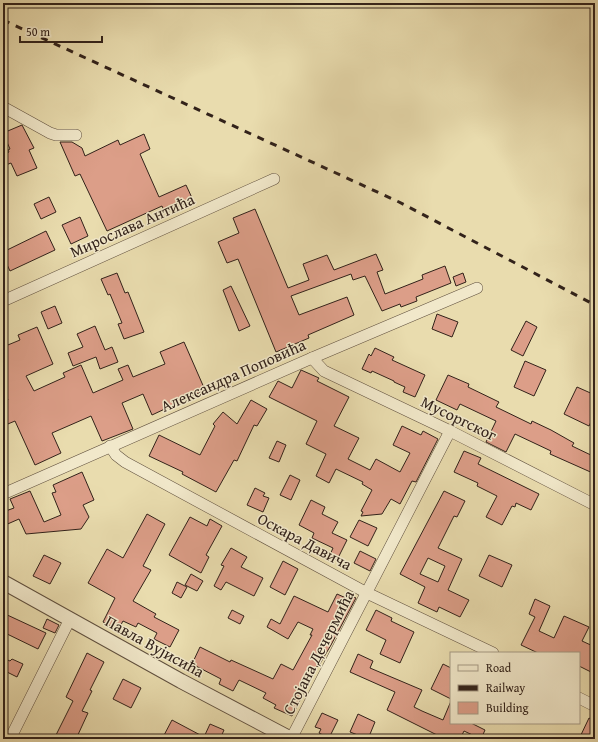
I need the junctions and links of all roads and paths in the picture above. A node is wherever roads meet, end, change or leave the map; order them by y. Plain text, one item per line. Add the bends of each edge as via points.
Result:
1 (3, 107) edge
2 (76, 135) dead end
3 (274, 179) dead end
4 (477, 288) dead end
5 (3, 301) edge
6 (312, 358) junction
7 (450, 431) junction
8 (110, 446) junction
9 (3, 494) edge
10 (595, 505) edge
11 (3, 582) edge
12 (367, 593) junction
13 (70, 619) junction
14 (491, 652) edge
15 (580, 698) edge
16 (595, 706) edge
17 (10, 739) edge
18 (291, 739) edge

1 - 2 street via 50,133
3 - 5 street, Мирослава Антића
4 - 6 street, Александра Поповића
6 - 7 street, Мусоргског via 324,371
6 - 8 street, Александра Поповића
7 - 10 street, Мусоргског
7 - 12 street, Стојана Дечермића
8 - 9 street, Александра Поповића
8 - 12 street, Оскара Давича via 125,462
11 - 13 street, Павла Вујисића
12 - 14 street, Оскара Давича
12 - 18 street, Стојана Дечермића
13 - 17 street
13 - 18 street, Павла Вујисића
15 - 16 street

